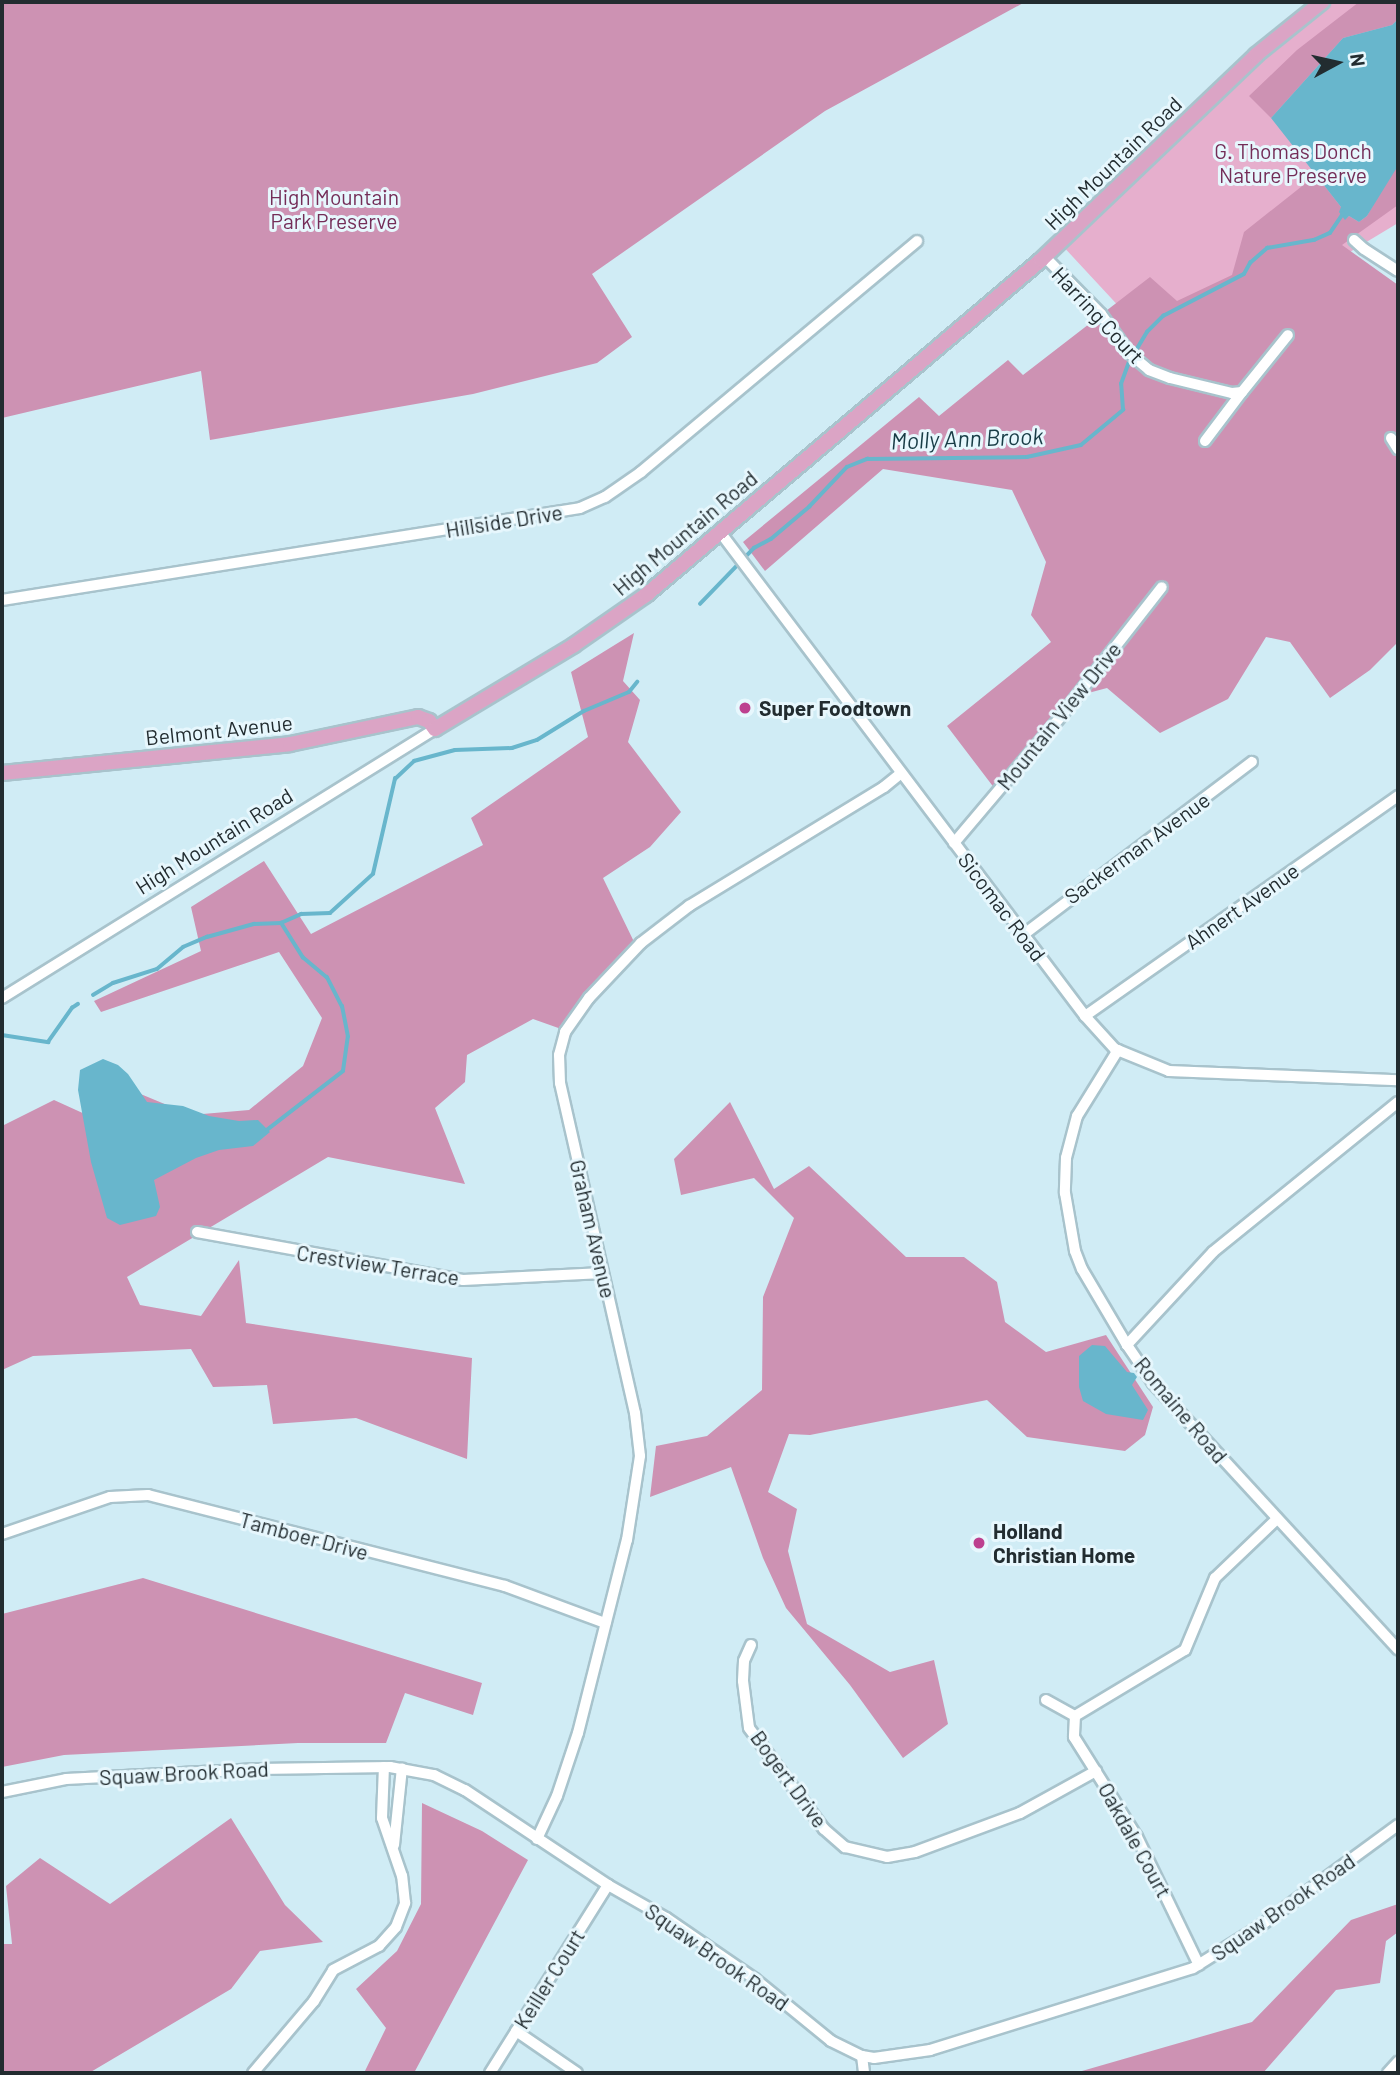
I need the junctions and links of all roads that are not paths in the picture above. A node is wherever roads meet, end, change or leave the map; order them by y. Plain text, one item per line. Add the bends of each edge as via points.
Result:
1 (1322, 2) edge
2 (917, 240) dead end
3 (1354, 240) dead end
4 (1045, 257) junction
5 (1398, 271) edge
6 (1288, 334) dead end
7 (1242, 392) junction
8 (1391, 438) dead end
9 (1205, 441) dead end
10 (1398, 449) edge
11 (720, 532) junction
12 (1162, 587) dead end
13 (2, 600) edge
14 (435, 729) junction
15 (1252, 762) dead end
16 (2, 773) edge
17 (901, 773) junction
18 (1398, 796) edge
19 (954, 843) junction
20 (1023, 935) junction
21 (2, 998) edge
22 (1085, 1016) junction
23 (1118, 1050) junction
24 (1398, 1080) edge
25 (1398, 1101) edge
26 (197, 1232) dead end
27 (603, 1273) junction
28 (1127, 1345) junction
29 (1277, 1519) junction
30 (2, 1534) edge
31 (605, 1623) junction
32 (751, 1645) dead end
33 (1398, 1648) edge
34 (1046, 1700) dead end
35 (1075, 1716) junction
36 (384, 1767) junction
37 (402, 1768) junction
38 (1096, 1771) junction
39 (2, 1792) edge
40 (1398, 1825) edge
41 (537, 1839) junction
42 (394, 1845) junction
43 (608, 1885) junction
44 (1199, 1965) junction
45 (516, 2031) junction
46 (862, 2056) junction
47 (1398, 2062) edge
48 (253, 2073) edge
49 (489, 2073) edge
50 (577, 2073) edge
51 (864, 2073) edge
52 (1388, 2073) edge

1 - 4 main road, High Mountain Road via 1256,55
2 - 13 street, Hillside Drive via 641,472 593,503 565,513
3 - 5 street
4 - 7 street, Harring Court via 1149,370 1232,394
4 - 11 main road, High Mountain Road
6 - 7 street
7 - 9 street
8 - 10 street
11 - 14 main road, High Mountain Road via 614,619
11 - 17 street, Sicomac Road
12 - 19 street, Mountain View Drive
14 - 16 main road, Belmont Avenue via 418,718 290,744
14 - 21 street, High Mountain Road
15 - 20 street, Sackerman Avenue
17 - 19 street, Sicomac Road
17 - 27 street, Graham Avenue via 884,788 689,906 641,943 571,1022 559,1055 560,1083
18 - 22 street, Ahnert Avenue
19 - 20 street, Sicomac Road
20 - 22 street, Sicomac Road
22 - 23 street, Sicomac Road
23 - 24 street, Sicomac Road via 1169,1071
23 - 28 street via 1077,1116 1066,1158 1065,1193 1074,1251
25 - 28 street, Romaine Road via 1219,1246
26 - 27 street, Crestview Terrace via 463,1280
27 - 31 street, Graham Avenue via 640,1444 627,1540
28 - 29 street, Romaine Road via 1153,1383
29 - 33 street, Romaine Road
29 - 35 street via 1216,1578 1185,1650
30 - 31 street, Tamboer Drive via 110,1497 148,1495 513,1588
31 - 41 street, Graham Avenue via 571,1758
32 - 38 street, Bogert Drive via 743,1681 750,1728 824,1829 845,1847 887,1857 915,1852 1020,1813
34 - 35 street
35 - 38 street, Oakdale Court via 1074,1737
36 - 37 street, Squaw Brook Road
36 - 39 street, Squaw Brook Road via 114,1776 44,1782
36 - 42 street via 382,1818
37 - 41 street, Squaw Brook Road via 448,1781
37 - 42 street
38 - 44 street, Oakdale Court via 1137,1837
40 - 44 street, Squaw Brook Road via 1279,1913
41 - 43 street, Squaw Brook Road
42 - 48 street via 405,1903 396,1927 379,1946 333,1970 314,2001
43 - 45 street, Keiller Court
43 - 46 street, Squaw Brook Road via 711,1948 831,2041
44 - 46 street, Squaw Brook Road via 930,2050
45 - 49 street, Keiller Court
45 - 50 street
46 - 51 street
47 - 52 street

